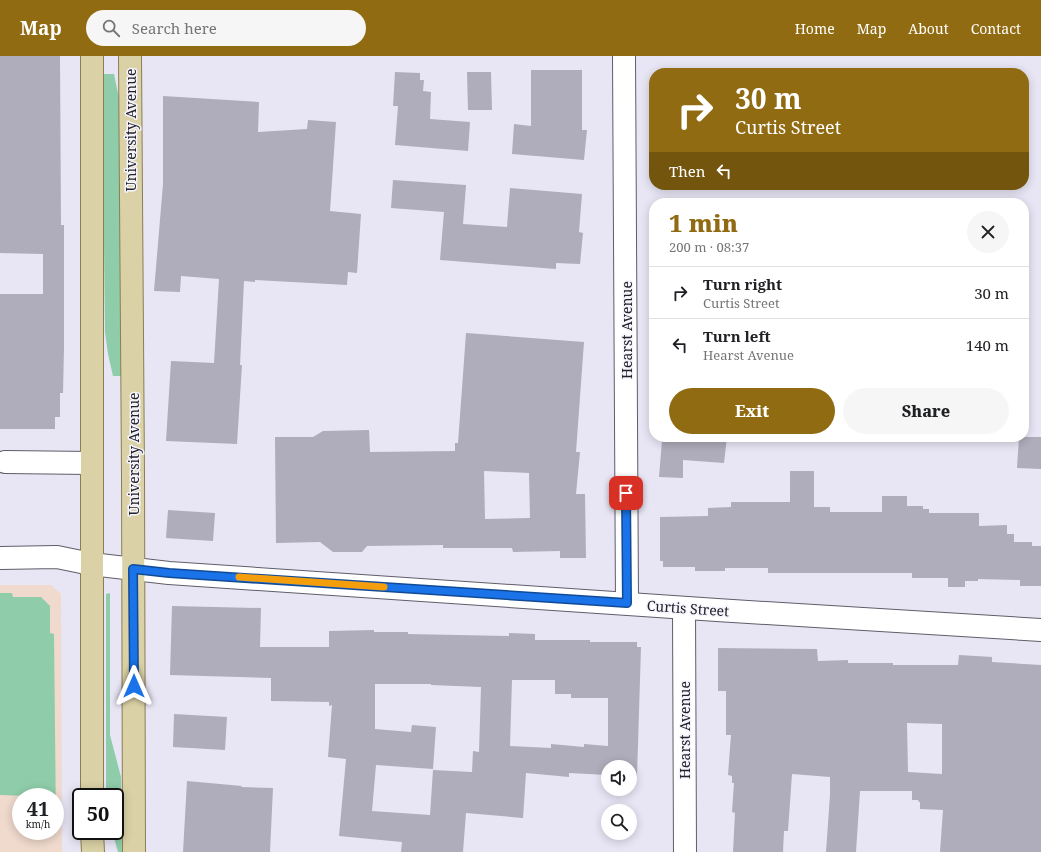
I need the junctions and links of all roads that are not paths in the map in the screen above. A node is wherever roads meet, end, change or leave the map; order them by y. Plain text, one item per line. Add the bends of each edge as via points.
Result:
1 (92, 56) edge
2 (130, 56) edge
3 (624, 56) edge
4 (5, 462) dead end
5 (91, 462) junction
6 (0, 558) edge
7 (91, 564) junction
8 (133, 569) junction
9 (627, 603) junction
10 (684, 608) junction
11 (1041, 630) edge
12 (92, 788) edge
13 (92, 840) edge
14 (92, 852) edge
15 (134, 852) edge
16 (685, 852) edge

1 - 5 main road
2 - 8 main road, University Avenue
3 - 9 street, Hearst Avenue
4 - 5 street
5 - 7 main road
6 - 7 street, Curtis Street via 57,557
7 - 8 street, Curtis Street
7 - 12 main road
8 - 9 street, Curtis Street
8 - 15 main road, University Avenue
9 - 10 street, Curtis Street
10 - 11 street, Curtis Street
10 - 16 street, Hearst Avenue
13 - 14 main road

